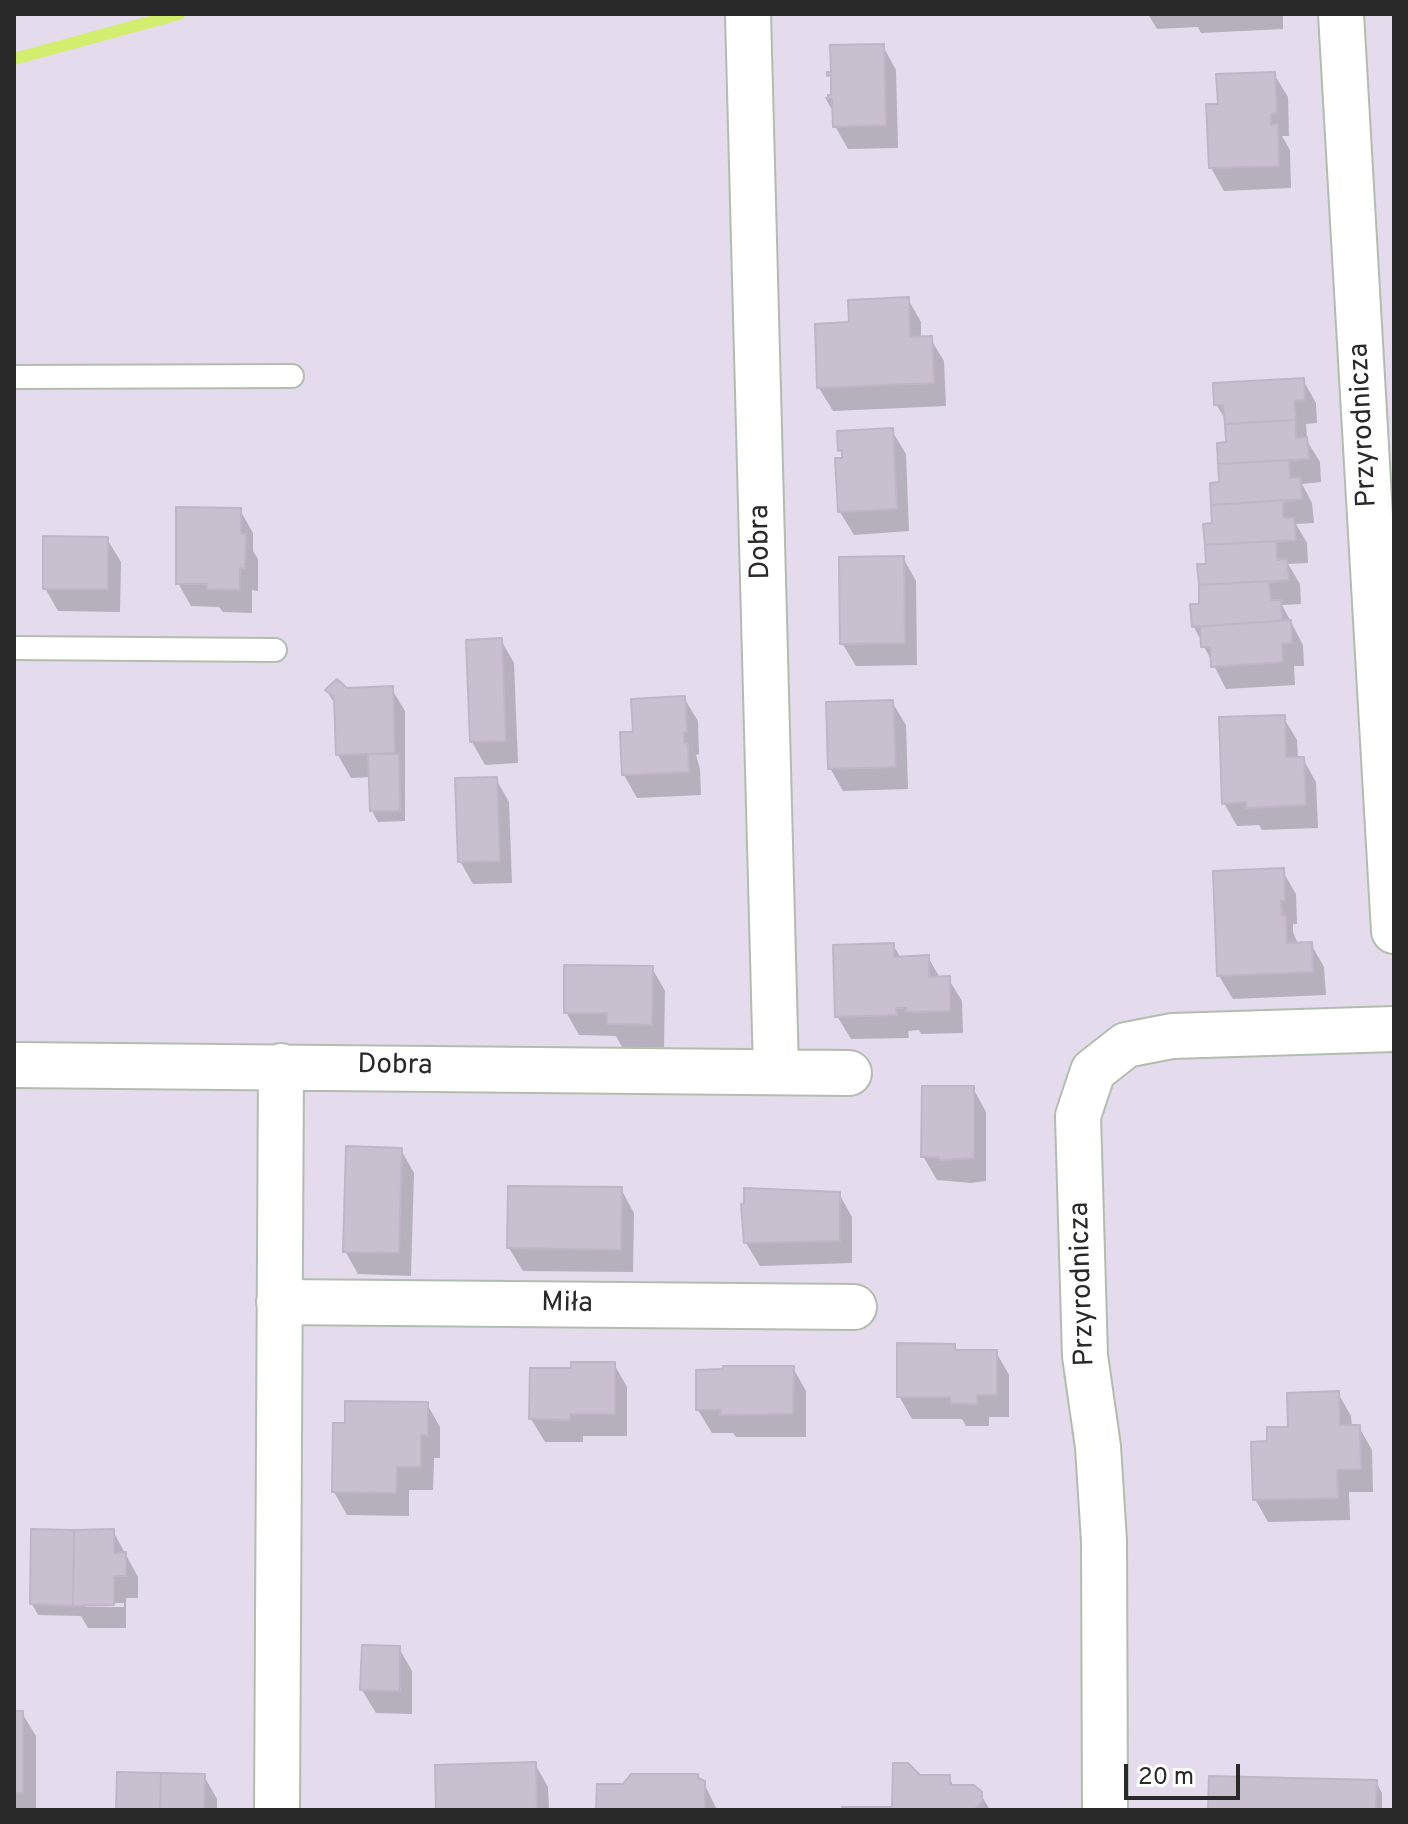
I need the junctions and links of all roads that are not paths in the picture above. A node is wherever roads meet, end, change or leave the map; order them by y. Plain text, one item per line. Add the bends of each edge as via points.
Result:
1 (748, 14) edge
2 (1341, 14) edge
3 (292, 376) dead end
4 (14, 377) edge
5 (14, 648) edge
6 (275, 650) dead end
7 (1394, 931) edge
8 (1394, 1029) edge
9 (14, 1065) edge
10 (281, 1066) junction
11 (776, 1070) junction
12 (849, 1073) dead end
13 (279, 1302) junction
14 (854, 1307) dead end
15 (277, 1810) edge
16 (1105, 1810) edge

1 - 11 street, Dobra
2 - 7 street, Przyrodnicza
3 - 4 lane
5 - 6 lane
8 - 16 street, Przyrodnicza via 1172,1036 1126,1045 1093,1071 1078,1116 1085,1356 1104,1541
9 - 10 street, Dobra
10 - 11 street, Dobra
10 - 13 street
11 - 12 street, Dobra
13 - 14 street, Miła
13 - 15 street

